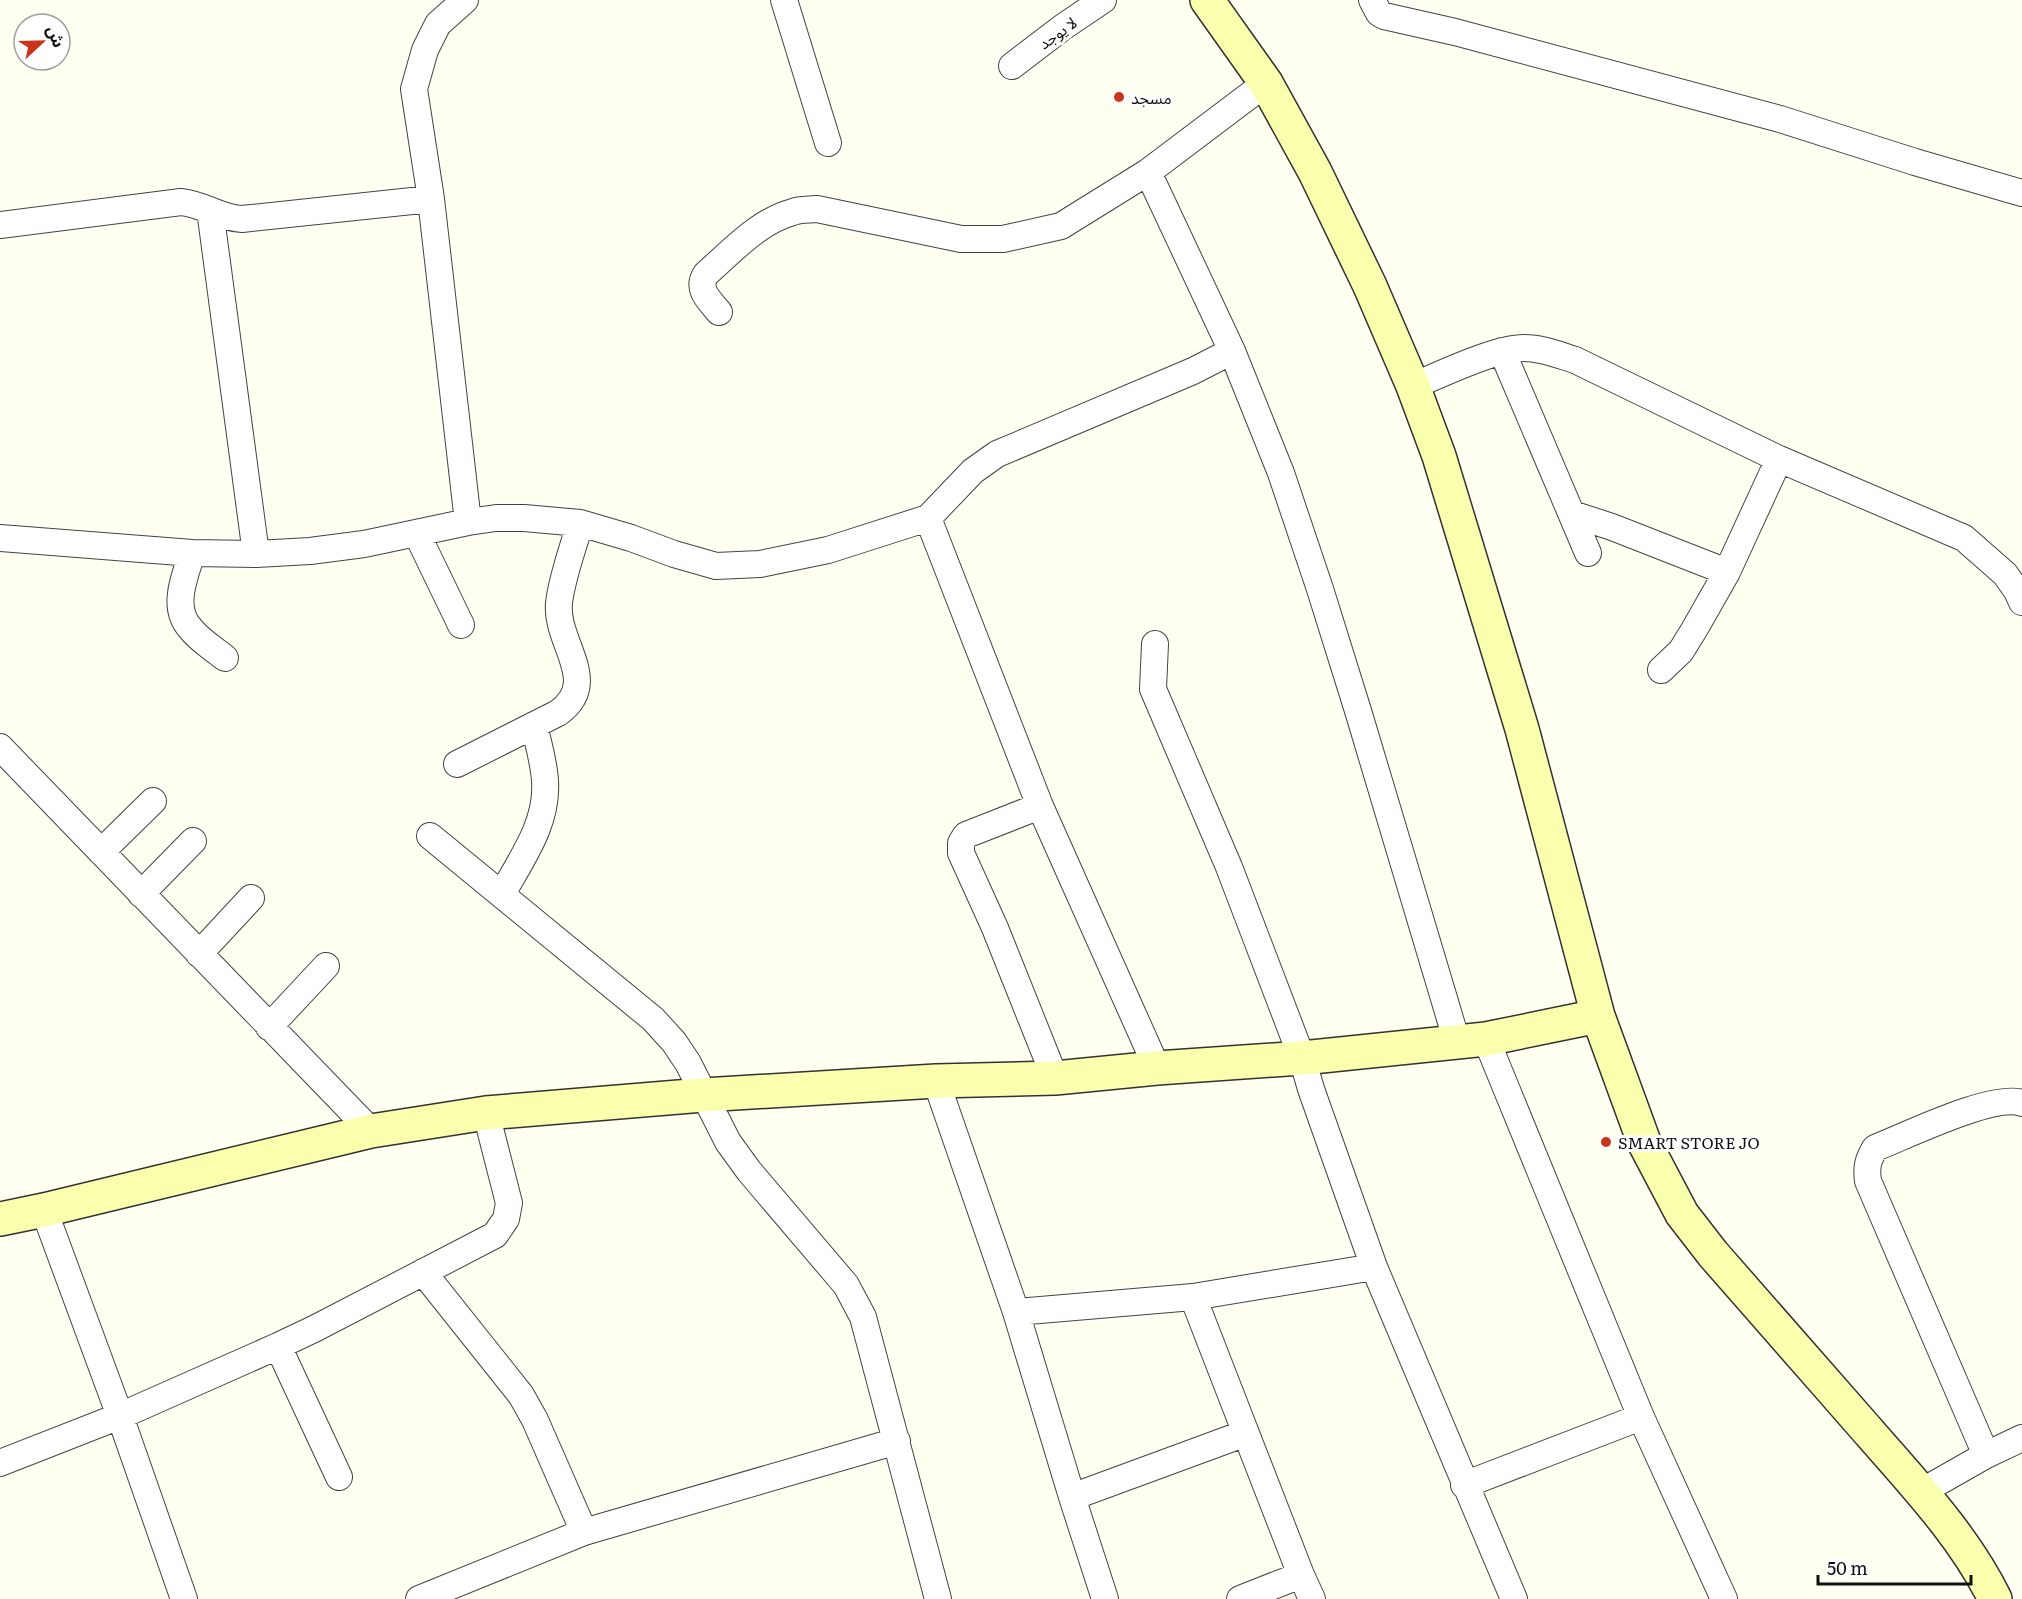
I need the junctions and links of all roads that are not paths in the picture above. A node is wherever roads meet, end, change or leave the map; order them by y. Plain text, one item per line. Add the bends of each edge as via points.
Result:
1 (465, 0) edge
2 (784, 0) edge
3 (1103, 0) edge
4 (1207, 0) edge
5 (1372, 0) edge
6 (1012, 66) dead end
7 (1266, 83) junction
8 (828, 143) dead end
9 (1148, 172) junction
10 (2022, 193) edge
11 (431, 199) junction
12 (210, 210) junction
13 (0, 225) edge
14 (719, 312) dead end
15 (1232, 351) junction
16 (1502, 351) junction
17 (1413, 386) junction
18 (1779, 459) junction
19 (1572, 514) junction
20 (928, 518) junction
21 (468, 522) junction
22 (580, 523) junction
23 (417, 534) junction
24 (0, 538) edge
25 (192, 553) junction
26 (1588, 553) dead end
27 (256, 554) junction
28 (1727, 572) junction
29 (2022, 602) edge
30 (461, 625) dead end
31 (1155, 644) dead end
32 (225, 658) dead end
33 (1661, 670) dead end
34 (534, 725) junction
35 (0, 747) edge
36 (457, 764) dead end
37 (153, 801) dead end
38 (1040, 806) junction
39 (430, 836) dead end
40 (194, 841) dead end
41 (101, 852) junction
42 (141, 894) junction
43 (502, 894) junction
44 (251, 898) dead end
45 (199, 954) junction
46 (326, 966) dead end
47 (1598, 1016) junction
48 (269, 1027) junction
49 (1472, 1040) junction
50 (1302, 1058) junction
51 (1156, 1068) junction
52 (1055, 1078) junction
53 (936, 1081) junction
54 (703, 1095) junction
55 (2022, 1103) edge
56 (486, 1113) junction
57 (371, 1131) junction
58 (44, 1210) junction
59 (0, 1219) edge
60 (1374, 1267) junction
61 (423, 1272) junction
62 (1193, 1297) junction
63 (1016, 1312) junction
64 (278, 1346) junction
65 (120, 1416) junction
66 (1641, 1417) junction
67 (1246, 1433) junction
68 (2022, 1438) edge
69 (897, 1441) junction
70 (1986, 1455) junction
71 (0, 1463) edge
72 (339, 1477) dead end
73 (1464, 1485) junction
74 (1922, 1492) junction
75 (1072, 1497) junction
76 (584, 1532) junction
77 (1301, 1575) junction
78 (184, 1599) edge
79 (419, 1599) edge
80 (938, 1599) edge
81 (1105, 1599) edge
82 (1240, 1599) edge
83 (1312, 1599) edge
84 (1514, 1599) edge
85 (1724, 1599) edge
86 (1995, 1599) edge

1 - 11 street via 438,24 425,50 414,89
2 - 8 street
3 - 6 street, لا يوجد
4 - 7 street
5 - 10 street via 1384,16 1780,119
7 - 9 street
7 - 17 street via 1315,172
9 - 14 street via 1061,226 1003,239 961,239 817,209 796,211 760,228 706,274 701,287
9 - 15 street
11 - 12 street via 242,219
11 - 21 street
12 - 13 street via 181,202
12 - 27 street
15 - 20 street via 997,454 973,471
15 - 49 street via 1281,473
16 - 17 street
16 - 18 street via 1524,348 1575,360
16 - 19 street
17 - 47 street via 1439,456 1522,729
18 - 28 street
18 - 29 street via 1964,538 2005,574
19 - 26 street
19 - 28 street
20 - 22 street via 828,550 760,564 716,566
20 - 38 street
21 - 22 street via 524,518
21 - 23 street
22 - 34 street via 559,604 560,625 578,673 576,692 566,707
23 - 27 street via 342,547
23 - 30 street
24 - 25 street
25 - 27 street
25 - 32 street via 180,598 181,609 189,628
28 - 33 street via 1688,642
31 - 50 street via 1153,689 1229,867
34 - 36 street
34 - 43 street via 545,779 544,807 536,832
35 - 41 street
37 - 41 street
38 - 51 street
38 - 52 street via 966,835 962,853
39 - 43 street
40 - 42 street
41 - 42 street
42 - 45 street
43 - 54 street via 653,1019 688,1063
44 - 45 street
45 - 48 street
46 - 48 street
47 - 49 street
47 - 74 street via 1644,1142 1682,1214
48 - 57 street
49 - 50 street
49 - 66 street
50 - 51 street
50 - 60 street
51 - 52 street
52 - 53 street
53 - 54 street
53 - 63 street
54 - 56 street
54 - 69 street via 744,1164 846,1285 863,1317
55 - 70 street via 1984,1105 1875,1148 1868,1159 1868,1181
56 - 57 street
56 - 61 street via 508,1195 506,1219 487,1240
57 - 58 street
58 - 59 street
58 - 65 street
60 - 62 street
60 - 73 street
61 - 64 street
61 - 76 street via 521,1395
62 - 63 street
62 - 67 street
63 - 75 street
64 - 65 street
64 - 72 street
65 - 71 street
65 - 78 street
66 - 73 street
66 - 85 street
67 - 75 street
67 - 77 street
68 - 70 street
69 - 76 street
69 - 80 street
70 - 74 street
73 - 84 street
74 - 86 street via 1956,1534
75 - 81 street
76 - 79 street
77 - 82 street
77 - 83 street

